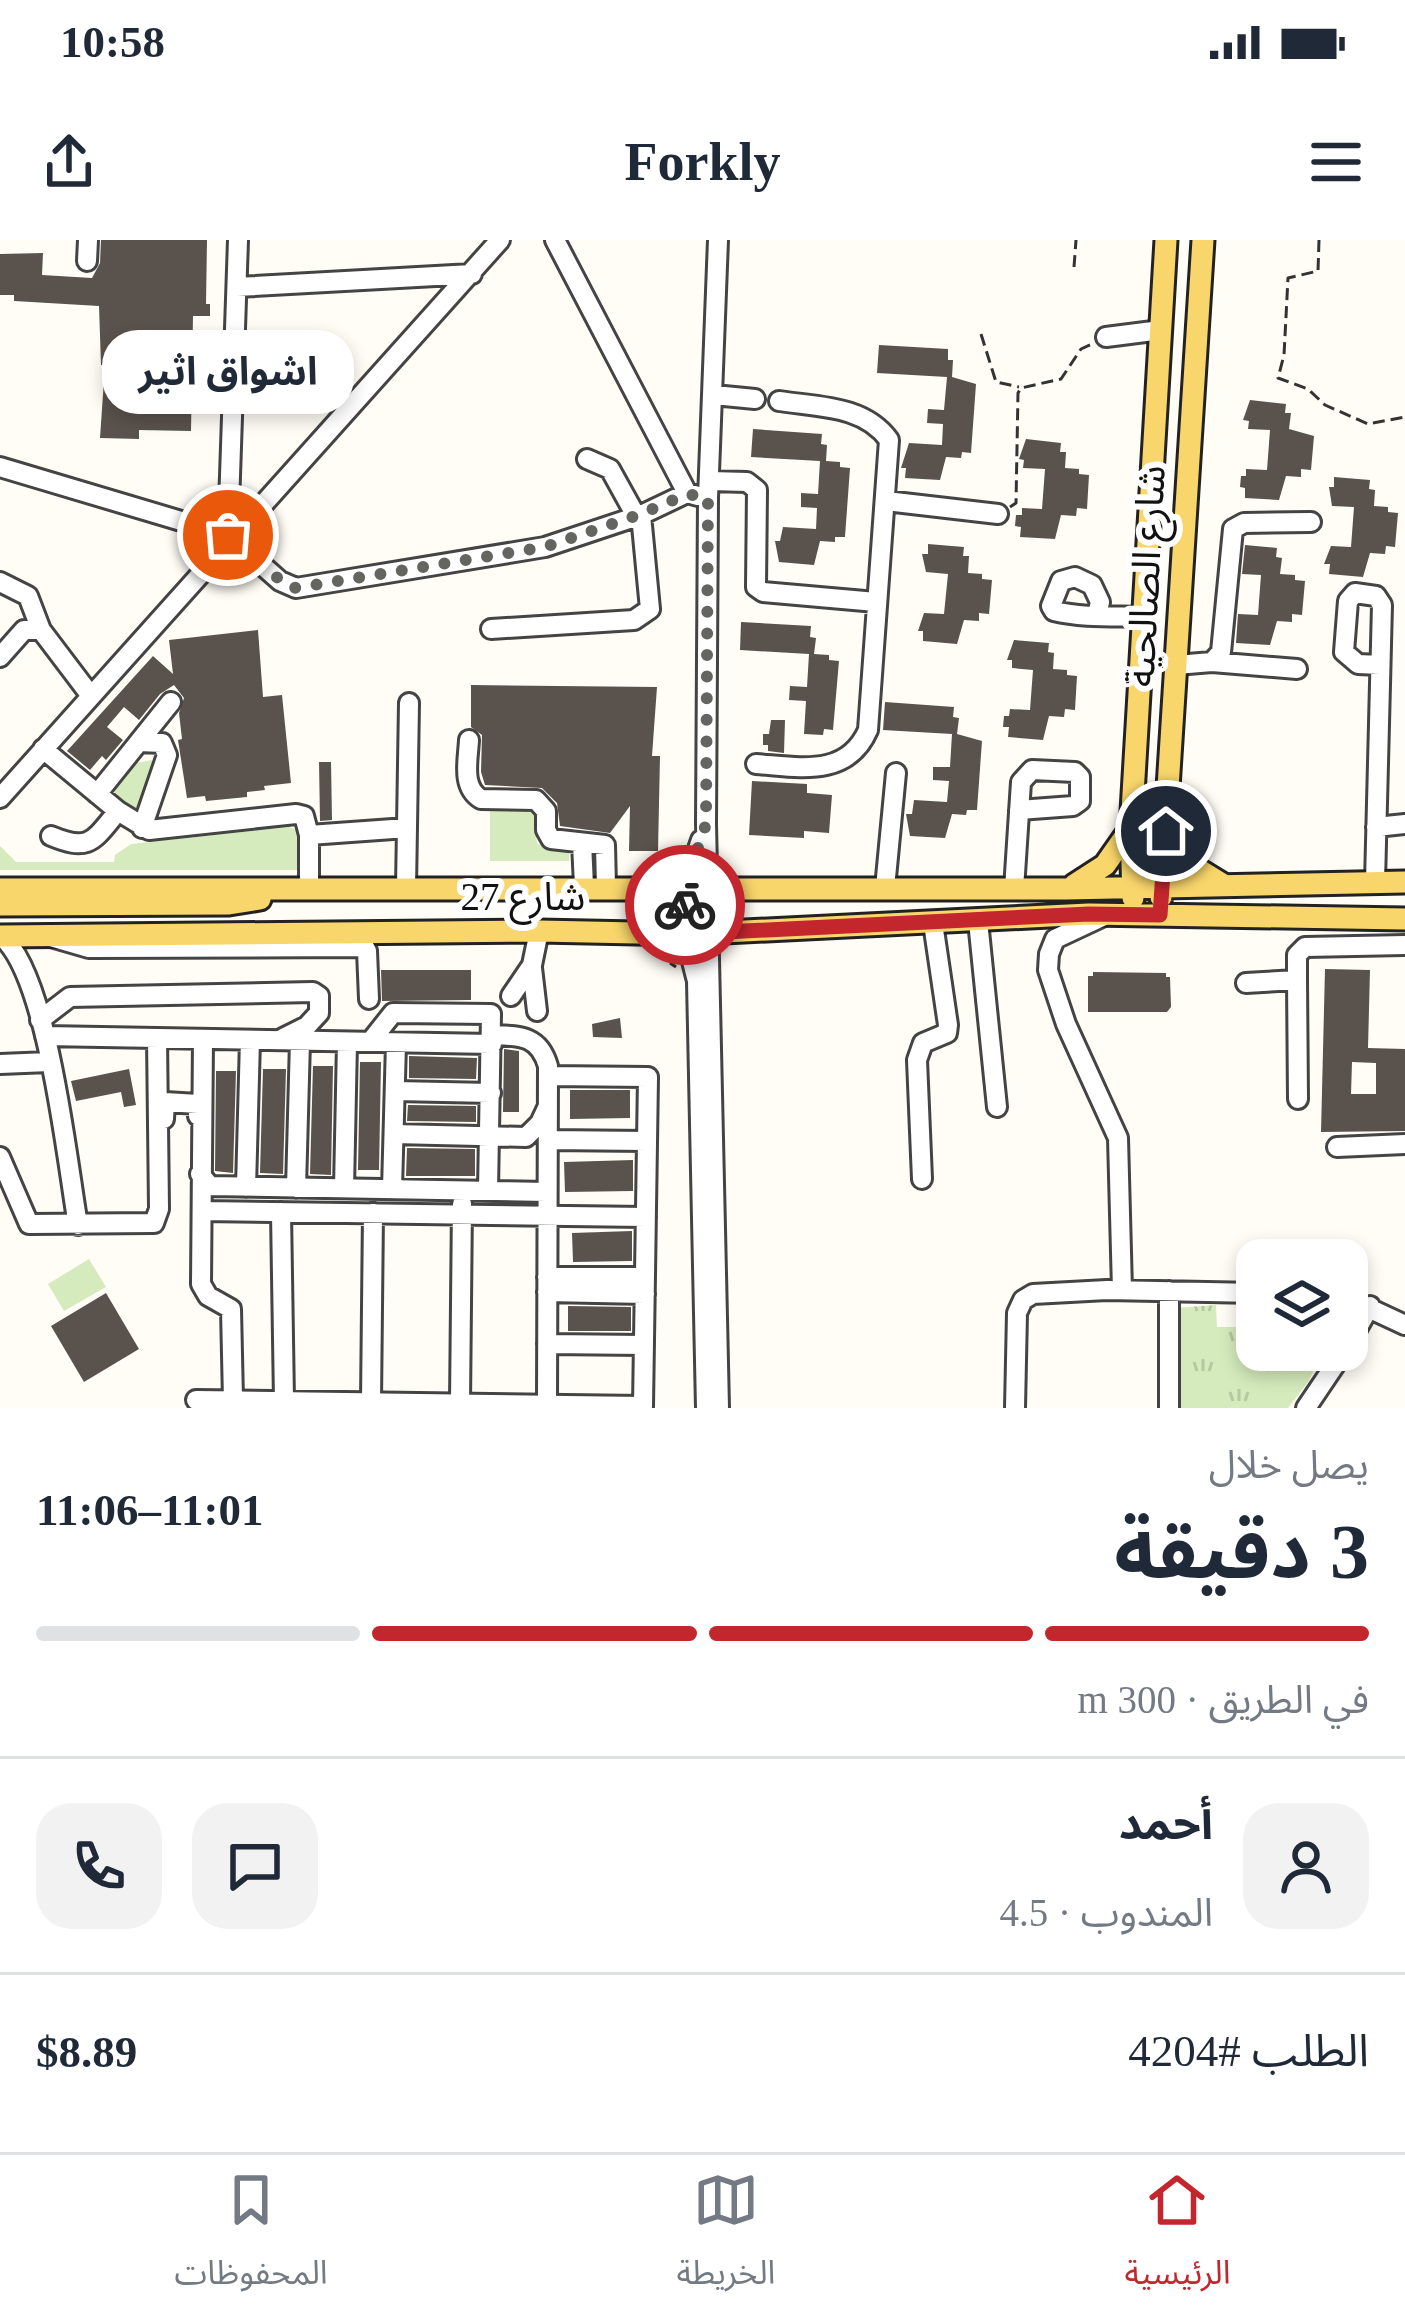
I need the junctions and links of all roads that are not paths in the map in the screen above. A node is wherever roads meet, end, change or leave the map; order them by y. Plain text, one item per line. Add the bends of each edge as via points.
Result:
1 (88, 240) edge
2 (238, 240) edge
3 (500, 240) edge
4 (555, 240) edge
5 (718, 240) edge
6 (1166, 240) edge
7 (1203, 240) edge
8 (87, 261) dead end
9 (472, 274) junction
10 (237, 287) junction
11 (1161, 330) junction
12 (1106, 337) road end
13 (714, 394) junction
14 (754, 399) dead end
15 (778, 401) dead end
16 (1155, 427) junction
17 (1190, 428) junction
18 (587, 459) dead end
19 (0, 467) edge
20 (709, 490) junction
21 (687, 494) junction
22 (886, 501) junction
23 (998, 514) road end
24 (638, 515) junction
25 (1311, 522) dead end
26 (232, 537) junction
27 (0, 582) edge
28 (876, 602) junction
29 (1097, 616) dead end
30 (1144, 617) junction
31 (491, 629) dead end
32 (41, 631) junction
33 (0, 657) edge
34 (1212, 662) junction
35 (1176, 665) junction
36 (1380, 665) dead end
37 (1297, 669) dead end
38 (91, 696) junction
39 (171, 701) dead end
40 (410, 703) dead end
41 (469, 740) dead end
42 (139, 742) junction
43 (43, 749) junction
44 (756, 764) dead end
45 (896, 773) dead end
46 (97, 794) junction
47 (0, 797) edge
48 (1019, 810) dead end
49 (118, 811) junction
50 (1405, 824) edge
51 (142, 827) junction
52 (1376, 827) junction
53 (407, 828) junction
54 (1131, 828) junction
55 (1166, 831) junction
56 (50, 836) dead end
57 (309, 836) junction
58 (1375, 882) junction
59 (1405, 882) edge
60 (1222, 884) junction
61 (595, 886) junction
62 (1162, 886) junction
63 (697, 887) junction
64 (1132, 887) junction
65 (302, 888) junction
66 (406, 888) junction
67 (885, 888) junction
68 (1014, 889) junction
69 (1066, 889) junction
70 (0, 890) edge
71 (0, 905) edge
72 (1108, 914) junction
73 (1148, 915) junction
74 (1405, 919) edge
75 (978, 921) junction
76 (933, 923) junction
77 (539, 931) junction
78 (343, 933) junction
79 (711, 933) junction
80 (685, 934) junction
81 (48, 935) junction
82 (1, 936) edge
83 (1405, 945) edge
84 (367, 951) junction
85 (532, 965) junction
86 (1298, 980) junction
87 (1246, 983) dead end
88 (369, 1019) junction
89 (498, 1019) junction
90 (42, 1028) junction
91 (250, 1040) junction
92 (278, 1041) junction
93 (308, 1041) junction
94 (347, 1042) junction
95 (185, 1043) junction
96 (396, 1043) junction
97 (457, 1044) junction
98 (49, 1062) junction
99 (0, 1064) edge
100 (547, 1066) junction
101 (395, 1090) junction
102 (490, 1093) junction
103 (1298, 1099) dead end
104 (548, 1104) junction
105 (998, 1107) dead end
106 (394, 1134) junction
107 (490, 1136) junction
108 (548, 1140) junction
109 (647, 1141) junction
110 (1405, 1144) edge
111 (1336, 1147) dead end
112 (0, 1157) edge
113 (922, 1179) dead end
114 (246, 1187) junction
115 (296, 1188) junction
116 (344, 1189) junction
117 (392, 1190) junction
118 (462, 1191) junction
119 (488, 1191) junction
120 (159, 1192) junction
121 (201, 1192) junction
122 (548, 1192) junction
123 (281, 1212) junction
124 (373, 1213) junction
125 (462, 1214) junction
126 (548, 1216) junction
127 (646, 1217) junction
128 (78, 1226) junction
129 (547, 1285) junction
130 (645, 1286) junction
131 (1122, 1291) junction
132 (1169, 1291) junction
133 (1236, 1293) edge
134 (1370, 1306) joint
135 (1368, 1310) edge
136 (1405, 1325) edge
137 (547, 1344) junction
138 (644, 1346) junction
139 (1331, 1371) edge
140 (196, 1400) dead end
141 (233, 1400) junction
142 (284, 1401) junction
143 (371, 1402) junction
144 (472, 1405) edge
145 (547, 1405) junction
146 (706, 1408) edge
147 (718, 1408) edge
148 (1015, 1408) edge
149 (1169, 1408) edge
150 (1306, 1408) edge

1 - 8 street
2 - 10 street
3 - 9 street
4 - 21 street
5 - 13 street
6 - 11 main road, شارع الصالحية
7 - 17 main road, شارع الصالحية
9 - 10 street
9 - 26 street
10 - 26 street
11 - 12 street
11 - 16 main road, شارع الصالحية
13 - 14 street
13 - 20 street
15 - 22 street via 875,424 889,440
16 - 17 main road
16 - 30 main road, شارع الصالحية
17 - 35 main road, شارع الصالحية
18 - 24 street via 610,470
19 - 26 street
20 - 21 street
20 - 28 street via 747,482 757,490 753,580 763,592
20 - 63 street via 706,824
21 - 24 street
22 - 23 street
22 - 28 street
24 - 26 street via 545,547 296,588
24 - 31 street via 645,616
25 - 34 street via 1234,529 1221,652
26 - 38 street
27 - 32 street via 28,596
28 - 44 street via 861,746 831,766
29 - 30 street
30 - 54 main road, شارع الصالحية
32 - 33 street via 25,631
32 - 38 street
34 - 35 street
34 - 37 street
35 - 55 main road, شارع الصالحية
36 - 52 street
38 - 43 street
39 - 42 street
40 - 53 street
41 - 61 street via 473,796 536,800 551,839 604,844
42 - 46 street
42 - 51 street via 162,743 167,755
43 - 46 street
43 - 47 street
45 - 67 street
46 - 49 street
48 - 68 street
49 - 51 street
49 - 56 street via 85,845
50 - 52 street
51 - 57 street via 296,814
52 - 58 street
53 - 57 street
53 - 66 street
54 - 64 main road, شارع الصالحية
54 - 69 main road via 1105,865
55 - 60 main road via 1196,868
55 - 62 main road, شارع الصالحية
57 - 65 street
58 - 59 main road, شارع 27
58 - 60 main road, شارع 27
60 - 62 main road, شارع 27
61 - 63 main road, شارع 27
61 - 66 main road, شارع 27
62 - 64 main road, شارع 27
62 - 73 main road, شارع الصالحية
63 - 67 main road, شارع 27
63 - 79 street
63 - 80 street
64 - 69 main road, شارع 27
64 - 73 main road, شارع الصالحية
65 - 66 main road, شارع 27
65 - 70 main road, شارع 27
65 - 71 main road via 229,904
67 - 68 main road, شارع 27
68 - 69 main road, شارع 27
72 - 73 main road, شارع 27
72 - 75 main road, شارع 27
72 - 131 street via 1055,939 1048,970 1118,1138
73 - 74 main road, شارع 27
75 - 76 main road, شارع 27
75 - 105 street
76 - 79 main road, شارع 27
76 - 113 street via 948,1025 922,1043 917,1060
77 - 78 main road, شارع 27
77 - 80 main road, شارع 27
77 - 85 street
78 - 81 main road, شارع 27
78 - 84 street
79 - 80 main road, شارع 27
79 - 147 street
80 - 146 street via 697,981
81 - 82 main road, شارع 27
81 - 84 street via 89,948
82 - 90 street via 17,951
83 - 86 street via 1305,947 1297,955
84 - 88 street
85 - 89 street
85 - 100 street
86 - 87 street
86 - 103 street
88 - 89 street via 393,1012
88 - 93 street
88 - 94 street
88 - 96 street
89 - 97 street
89 - 97 street
89 - 100 street via 527,1036
89 - 102 street
90 - 92 street via 70,997 319,996 319,1013
90 - 95 street
90 - 98 street
91 - 92 street
91 - 95 street
91 - 114 street
92 - 93 street
93 - 94 street
93 - 115 street
94 - 116 street
95 - 120 street
95 - 121 street
96 - 97 street
96 - 101 street
98 - 99 street
98 - 128 street
100 - 104 street
100 - 109 street via 648,1077
101 - 102 street
101 - 106 street
102 - 107 street
104 - 107 street via 526,1137
104 - 108 street
106 - 107 street
106 - 117 street
107 - 119 street
108 - 109 street
108 - 122 street
109 - 127 street
110 - 111 street
112 - 128 street via 26,1222
114 - 115 street
114 - 121 street
115 - 116 street
116 - 117 street
117 - 118 street
118 - 119 street
118 - 125 street
119 - 122 street
120 - 121 street via 165,1102 198,1104
120 - 128 street via 154,1223
121 - 123 street
121 - 141 street via 203,1291 231,1309
122 - 126 street
123 - 124 street
123 - 142 street
124 - 125 street
124 - 143 street
125 - 126 street
125 - 144 street
126 - 127 street
126 - 129 street
127 - 130 street
129 - 130 street
129 - 137 street
130 - 138 street
131 - 132 street
131 - 148 street via 1023,1300
132 - 133 street
132 - 149 street
134 - 135 street
134 - 136 street
137 - 138 street
137 - 145 street
138 - 145 street via 644,1406
139 - 150 street
140 - 141 street
141 - 142 street
142 - 143 street
143 - 144 street
144 - 145 street

